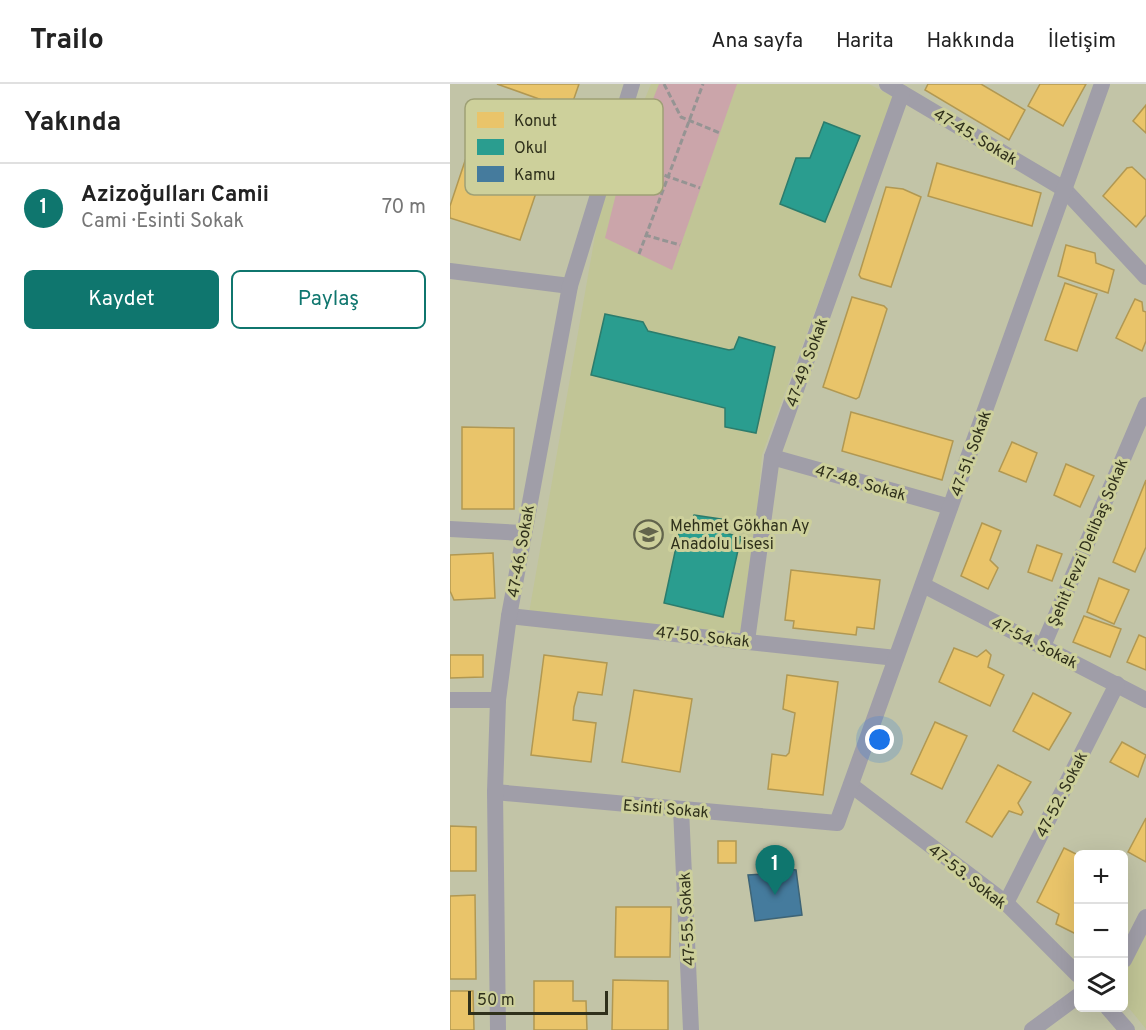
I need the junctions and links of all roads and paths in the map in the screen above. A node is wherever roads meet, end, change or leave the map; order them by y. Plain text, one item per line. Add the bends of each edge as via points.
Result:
1 (632, 84) edge
2 (664, 84) edge
3 (703, 84) edge
4 (887, 84) edge
5 (1102, 84) edge
6 (902, 93) junction
7 (628, 99) edge
8 (690, 121) junction
9 (720, 133) dead end
10 (663, 175) edge
11 (667, 178) junction
12 (663, 188) edge
13 (700, 188) dead end
14 (1064, 189) junction
15 (598, 195) edge
16 (660, 195) edge
17 (645, 235) junction
18 (680, 245) dead end
19 (639, 254) dead end
20 (450, 271) edge
21 (1146, 277) edge
22 (570, 286) junction
23 (1146, 405) edge
24 (772, 457) junction
25 (950, 507) junction
26 (450, 529) edge
27 (523, 533) junction
28 (922, 585) junction
29 (509, 616) junction
30 (747, 641) junction
31 (1043, 646) junction
32 (896, 658) junction
33 (1117, 684) junction
34 (450, 700) edge
35 (498, 700) junction
36 (1146, 700) edge
37 (851, 785) junction
38 (495, 792) junction
39 (681, 809) junction
40 (837, 823) joint
41 (1006, 903) junction
42 (1146, 917) edge
43 (1125, 958) edge
44 (1074, 971) edge
45 (1074, 999) edge
46 (1111, 1012) edge
47 (498, 1030) edge
48 (691, 1030) edge
49 (1032, 1030) edge
50 (1127, 1030) edge

1 - 7 street, 47-46. Sokak
2 - 8 path via 681,117
3 - 8 path
4 - 6 street, 47-45. Sokak
5 - 14 street, 47-51. Sokak
6 - 14 street, 47-45. Sokak
6 - 24 street, 47-49. Sokak
8 - 9 path
8 - 11 path
10 - 11 path
11 - 12 path
11 - 13 path
14 - 21 street, 47-45. Sokak
14 - 25 street, 47-51. Sokak
15 - 22 street, 47-46. Sokak
16 - 17 path
17 - 18 path
17 - 19 path
20 - 22 street
22 - 27 street, 47-46. Sokak
23 - 31 street, Şehit Fevzi Delibaş Sokak
24 - 25 street, 47-48. Sokak
24 - 30 street, 47-49. Sokak
25 - 28 street, 47-51. Sokak
26 - 27 street
27 - 29 street, 47-46. Sokak
28 - 31 street, 47-54. Sokak
28 - 32 street, 47-51. Sokak
29 - 30 street, 47-50. Sokak
29 - 35 street, 47-46. Sokak
30 - 32 street, 47-50. Sokak
31 - 33 street, 47-54. Sokak
32 - 37 street, 47-51. Sokak
33 - 36 street, 47-54. Sokak
33 - 41 street, 47-52. Sokak
34 - 35 street
35 - 38 street, 47-46. Sokak
37 - 40 street, 47-51. Sokak
37 - 41 street, 47-53. Sokak
38 - 39 street, Esinti Sokak
38 - 47 street, 47-46. Sokak
39 - 40 street, Esinti Sokak
39 - 48 street, 47-55. Sokak
41 - 44 street, 47-53. Sokak
42 - 43 street
45 - 49 street
46 - 50 street

